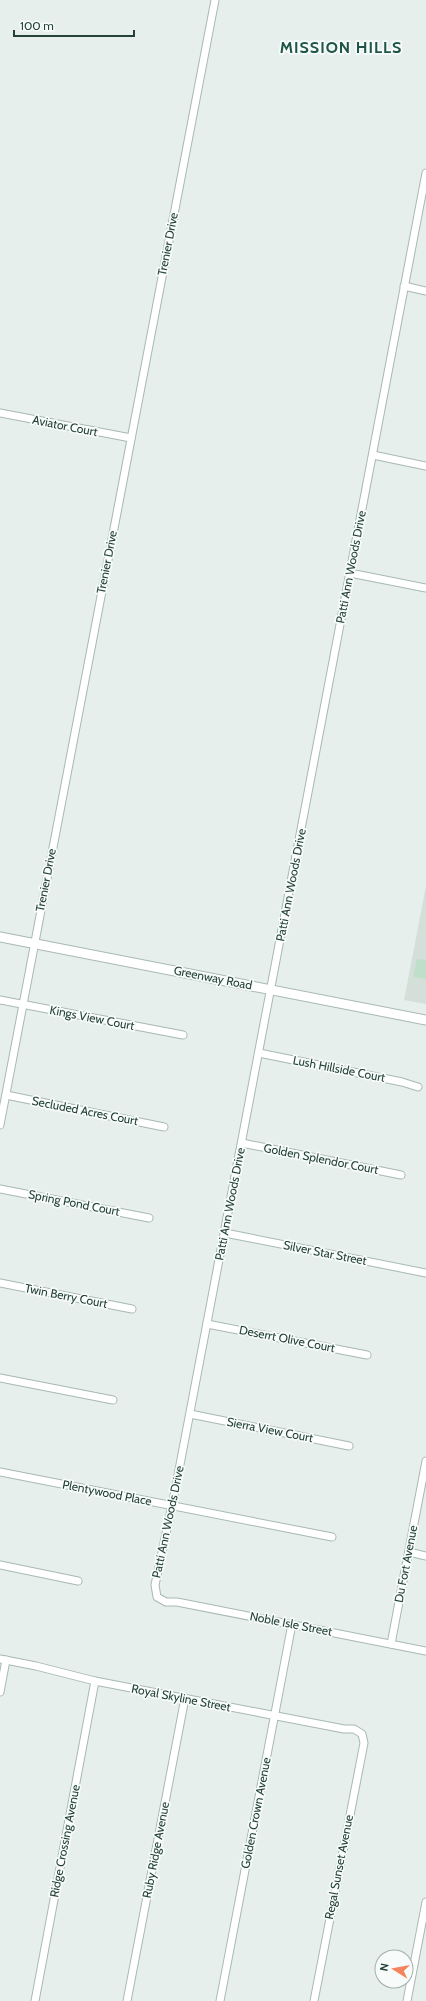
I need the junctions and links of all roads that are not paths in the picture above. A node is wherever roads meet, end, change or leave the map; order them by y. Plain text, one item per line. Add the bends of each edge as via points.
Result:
1 (215, 0) edge
2 (426, 173) edge
3 (404, 286) junction
4 (426, 291) edge
5 (0, 413) edge
6 (131, 438) junction
7 (373, 456) junction
8 (426, 466) edge
9 (350, 573) junction
10 (426, 588) edge
11 (0, 937) edge
12 (34, 943) junction
13 (271, 990) junction
14 (0, 1000) edge
15 (23, 1004) junction
16 (426, 1020) edge
17 (183, 1036) dead end
18 (259, 1053) junction
19 (418, 1088) dead end
20 (6, 1095) junction
21 (0, 1124) edge
22 (164, 1127) dead end
23 (242, 1143) junction
24 (401, 1175) dead end
25 (0, 1189) edge
26 (148, 1218) dead end
27 (225, 1233) junction
28 (426, 1273) edge
29 (0, 1283) edge
30 (132, 1309) dead end
31 (207, 1324) junction
32 (367, 1355) dead end
33 (0, 1378) edge
34 (113, 1400) dead end
35 (190, 1414) junction
36 (349, 1446) dead end
37 (426, 1462) edge
38 (0, 1472) edge
39 (172, 1506) junction
40 (332, 1537) dead end
41 (409, 1552) junction
42 (426, 1556) edge
43 (0, 1565) edge
44 (78, 1581) dead end
45 (157, 1597) joint
46 (292, 1624) junction
47 (391, 1644) junction
48 (426, 1651) edge
49 (3, 1659) edge
50 (95, 1681) junction
51 (0, 1692) edge
52 (185, 1698) junction
53 (275, 1716) junction
54 (362, 1734) joint
55 (426, 1902) edge
56 (35, 2001) edge
57 (127, 2001) edge
58 (220, 2001) edge
59 (314, 2001) edge
60 (407, 2001) edge

1 - 6 street, Trenier Drive
2 - 3 street, Patti Ann Woods Drive
3 - 4 street
3 - 7 street, Patti Ann Woods Drive
5 - 6 street, Aviator Court
6 - 12 street, Trenier Drive
7 - 8 street
7 - 9 street, Patti Ann Woods Drive
9 - 10 street
9 - 13 street, Patti Ann Woods Drive
11 - 12 street, Greenway Road
12 - 13 street, Greenway Road
12 - 15 street, Trenier Drive
13 - 16 street, Greenway Road
13 - 18 street, Patti Ann Woods Drive
14 - 15 street, Kings View Court
15 - 17 street, Kings View Court
15 - 20 street, Trenier Drive
18 - 19 street, Lush Hillside Court via 402,1082
18 - 23 street, Patti Ann Woods Drive
20 - 21 street, Trenier Drive
20 - 22 street, Secluded Acres Court
23 - 24 street, Golden Splendor Court
23 - 27 street, Patti Ann Woods Drive
25 - 26 street, Spring Pond Court
27 - 28 street, Silver Star Street
27 - 31 street, Patti Ann Woods Drive
29 - 30 street, Twin Berry Court
31 - 32 street, Deserrt Olive Court
31 - 35 street, Patti Ann Woods Drive
33 - 34 street
35 - 36 street, Sierra View Court
35 - 39 street, Patti Ann Woods Drive
37 - 41 street, Du Fort Avenue
38 - 39 street, Plentywood Place
39 - 40 street, Plentywood Place
39 - 45 street, Patti Ann Woods Drive via 155,1585
41 - 42 street
41 - 47 street, Du Fort Avenue
43 - 44 street
45 - 46 street, Noble Isle Street via 166,1602 178,1602
46 - 47 street, Noble Isle Street
46 - 53 street, Golden Crown Avenue
47 - 48 street, Noble Isle Street
49 - 50 street, Royal Skyline Street
49 - 51 street
50 - 52 street, Royal Skyline Street
50 - 56 street, Ridge Crossing Avenue
52 - 53 street, Royal Skyline Street
52 - 57 street, Ruby Ridge Avenue
53 - 54 street, Royal Skyline Street via 354,1729
53 - 58 street, Golden Crown Avenue
54 - 59 street, Regal Sunset Avenue via 364,1743
55 - 60 street

